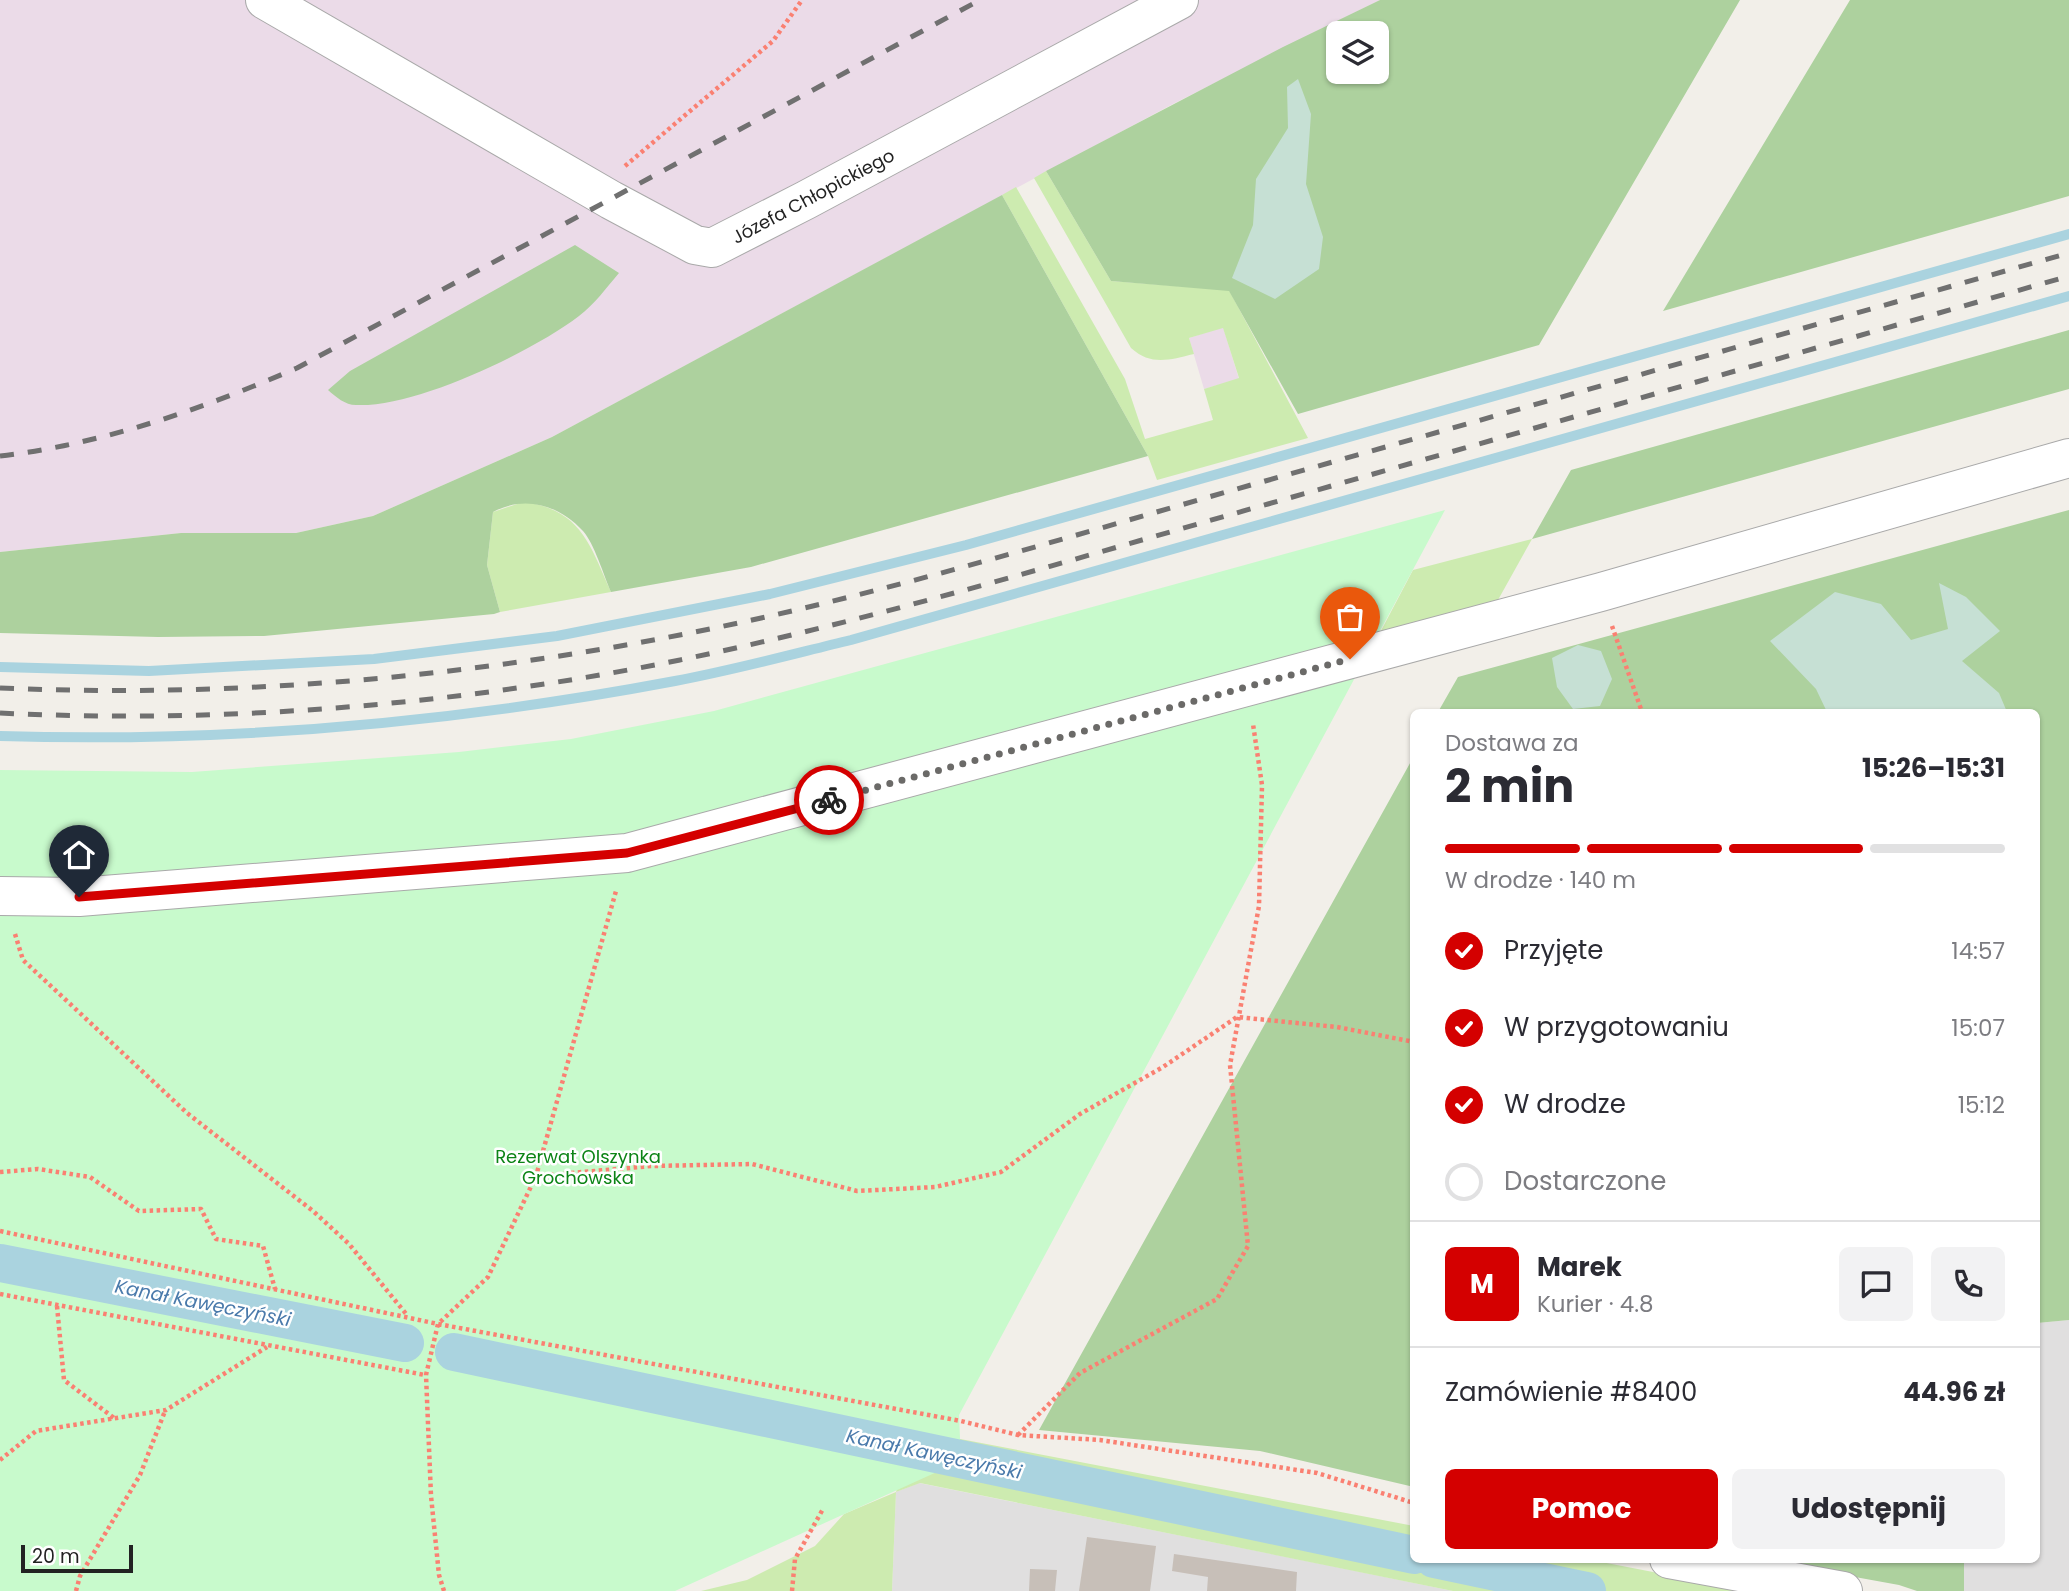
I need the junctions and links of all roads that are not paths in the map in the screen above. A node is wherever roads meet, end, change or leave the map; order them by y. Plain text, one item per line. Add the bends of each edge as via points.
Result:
1 (265, 0) edge
2 (1180, 0) edge
3 (2069, 458) edge
4 (2, 896) edge
5 (1691, 1563) edge
6 (1843, 1591) edge

1 - 2 street, Józefa Chłopickiego via 595,191 695,245 712,248
3 - 4 street via 1601,593 627,853 79,897
5 - 6 street

